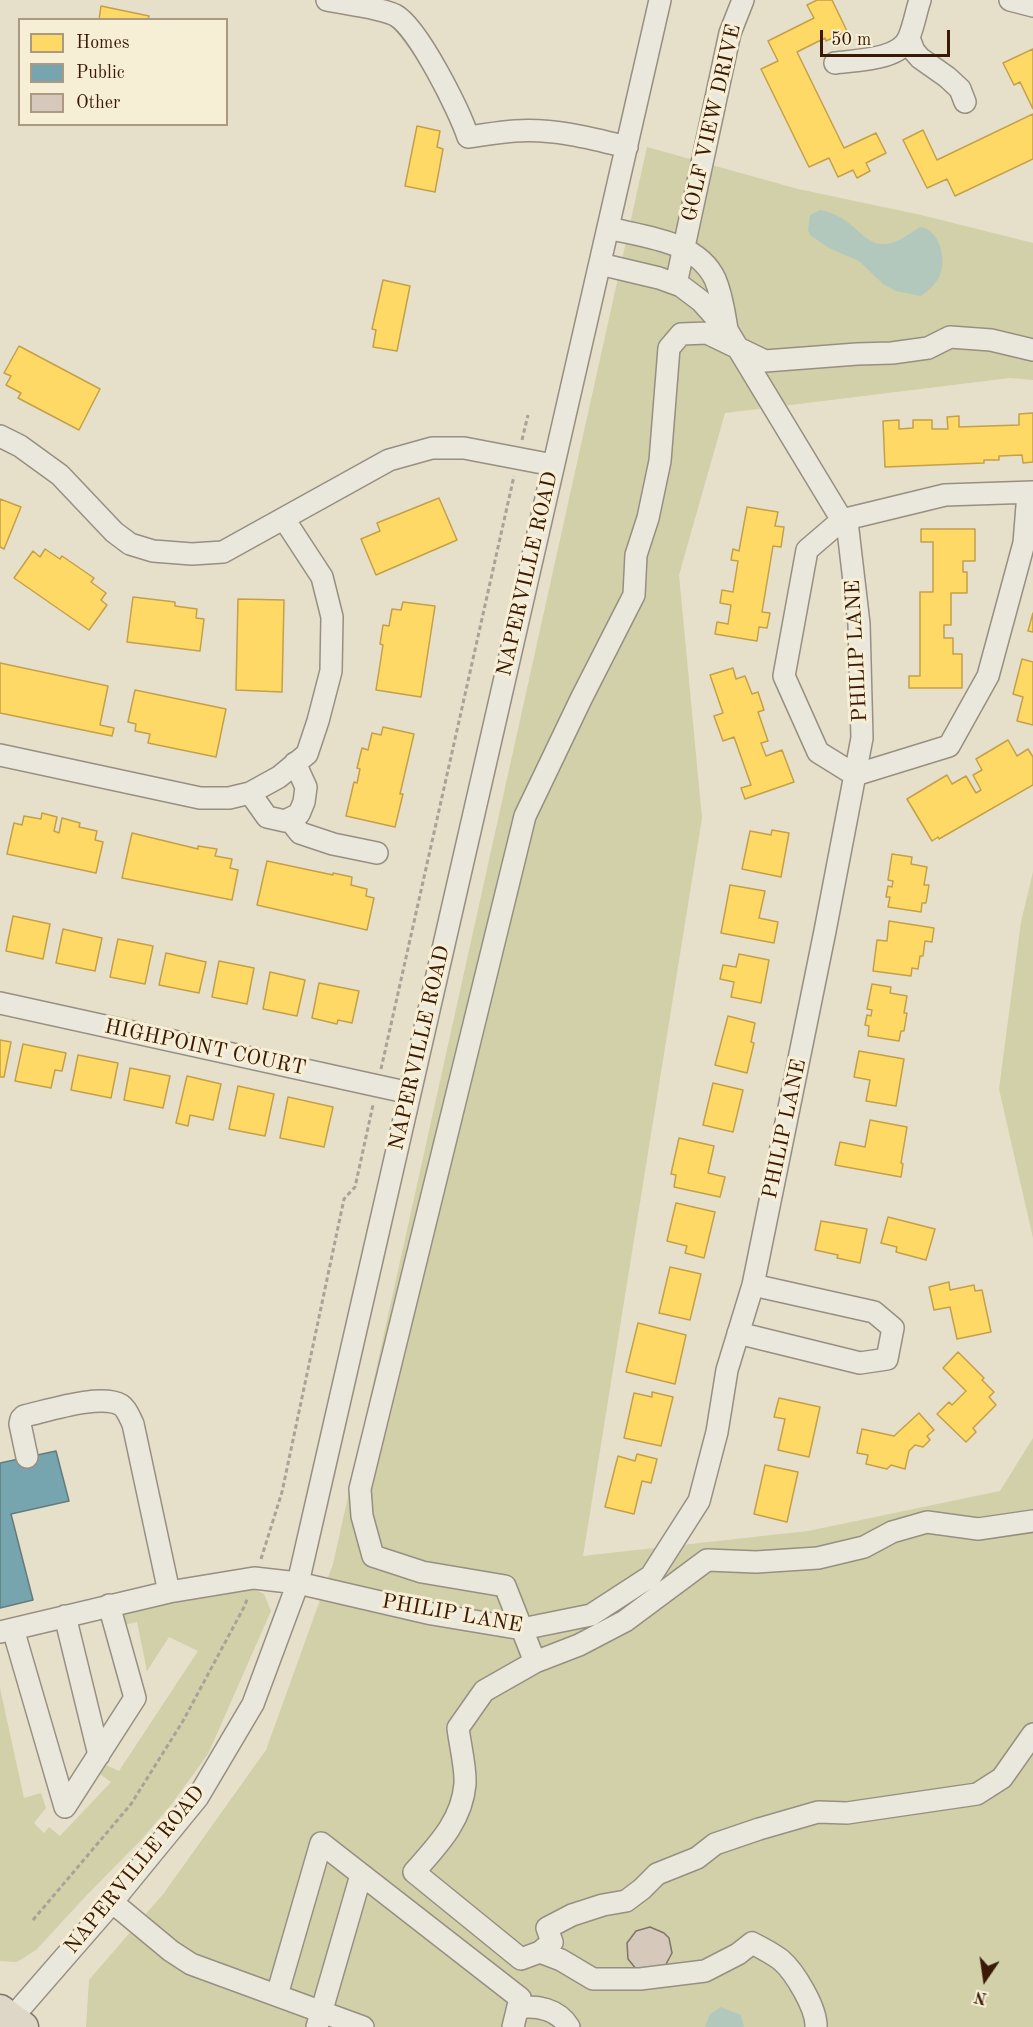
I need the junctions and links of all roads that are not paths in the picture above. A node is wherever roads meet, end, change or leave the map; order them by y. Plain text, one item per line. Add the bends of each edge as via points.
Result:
1 (327, 0) edge
2 (660, 0) edge
3 (742, 0) edge
4 (920, 0) edge
5 (1010, 0) edge
6 (1033, 6) edge
7 (909, 38) junction
8 (835, 63) dead end
9 (965, 102) dead end
10 (627, 147) junction
11 (608, 228) junction
12 (684, 247) junction
13 (600, 264) junction
14 (676, 284) junction
15 (727, 330) junction
16 (740, 349) junction
17 (1033, 350) edge
18 (0, 436) edge
19 (553, 465) junction
20 (1030, 493) edge
21 (284, 519) junction
22 (842, 520) junction
23 (0, 755) edge
24 (295, 763) junction
25 (855, 775) junction
26 (250, 793) junction
27 (288, 819) junction
28 (377, 853) dead end
29 (0, 1003) edge
30 (410, 1093) junction
31 (753, 1285) junction
32 (738, 1333) junction
33 (27, 1457) dead end
34 (1033, 1521) edge
35 (298, 1583) junction
36 (169, 1592) junction
37 (109, 1605) junction
38 (65, 1616) junction
39 (522, 1629) junction
40 (6, 1630) edge
41 (535, 1662) junction
42 (1033, 1734) edge
43 (99, 1755) junction
44 (361, 1875) junction
45 (112, 1902) junction
46 (540, 1952) junction
47 (277, 1995) junction
48 (515, 2017) edge
49 (320, 2019) edge
50 (10, 2020) edge
51 (363, 2027) edge
52 (569, 2027) edge
53 (816, 2027) edge

1 - 10 street via 396,16 437,70 468,137 516,130 558,133
2 - 10 street, NAPERVILLE ROAD
3 - 12 street, GOLF VIEW DRIVE via 730,33
4 - 7 street
5 - 6 street
7 - 8 street via 892,54
7 - 9 street via 920,58 947,77
10 - 11 street, NAPERVILLE ROAD
11 - 12 street, PHILIP LANE
11 - 13 street, NAPERVILLE ROAD
12 - 14 street
12 - 15 street, PHILIP LANE via 701,259 714,277
13 - 14 street, PHILIP LANE
13 - 19 street, NAPERVILLE ROAD
14 - 15 street, PHILIP LANE via 701,300
15 - 16 street, PHILIP LANE
16 - 17 street via 765,362 892,353 928,348 950,337 991,340
16 - 22 street, PHILIP LANE
16 - 39 street via 707,333 681,334 669,348 660,461 636,555 634,595 525,816 360,1489 362,1516 373,1556 422,1572 505,1586
18 - 21 street via 60,475 114,532 130,544 153,551 224,552
19 - 21 street via 464,448 432,448 388,460
19 - 30 street, NAPERVILLE ROAD
20 - 22 street via 945,495
20 - 25 street via 1024,543 988,676 949,747
21 - 24 street via 322,577 332,617 330,671 318,721 307,754
22 - 25 street, PHILIP LANE via 848,530 859,624 862,738
22 - 25 street via 807,550 784,676 818,752
23 - 26 street via 200,798
24 - 26 street
24 - 27 street via 306,787 299,814
25 - 31 street, PHILIP LANE
26 - 27 street via 267,817
27 - 28 street via 300,833
29 - 30 street, HIGHPOINT COURT
30 - 35 street, NAPERVILLE ROAD
31 - 32 street, PHILIP LANE
31 - 32 street via 874,1312 893,1328 887,1359 860,1363
32 - 39 street, PHILIP LANE via 699,1500 651,1575 591,1615
33 - 36 street via 20,1424 24,1416 99,1401 122,1406 133,1424
34 - 41 street via 978,1529 927,1522 892,1532 864,1547 818,1558 706,1560 625,1621 579,1646
35 - 36 street, PHILIP LANE via 254,1578
35 - 39 street, PHILIP LANE via 432,1614
35 - 45 street, NAPERVILLE ROAD via 253,1704 198,1797
36 - 37 street, PHILIP LANE
37 - 38 street, PHILIP LANE
37 - 43 street via 135,1698
38 - 40 street, PHILIP LANE
38 - 43 street
39 - 41 street
40 - 43 street via 65,1807
41 - 46 street via 484,1691 458,1728 465,1783 459,1814 439,1845 414,1872 521,1959
42 - 46 street via 1002,1778 977,1794 847,1813 818,1812 715,1844 697,1858 657,1874 626,1901 572,1915 548,1928 552,1942
44 - 47 street via 321,1844
44 - 48 street via 520,1998
44 - 49 street
45 - 47 street via 191,1964
45 - 50 street, NAPERVILLE ROAD
46 - 53 street via 593,1979 640,1979 705,1971 752,1943 782,1961 800,1984
47 - 49 street
48 - 52 street via 526,2006 541,2007 557,2014
49 - 51 street

